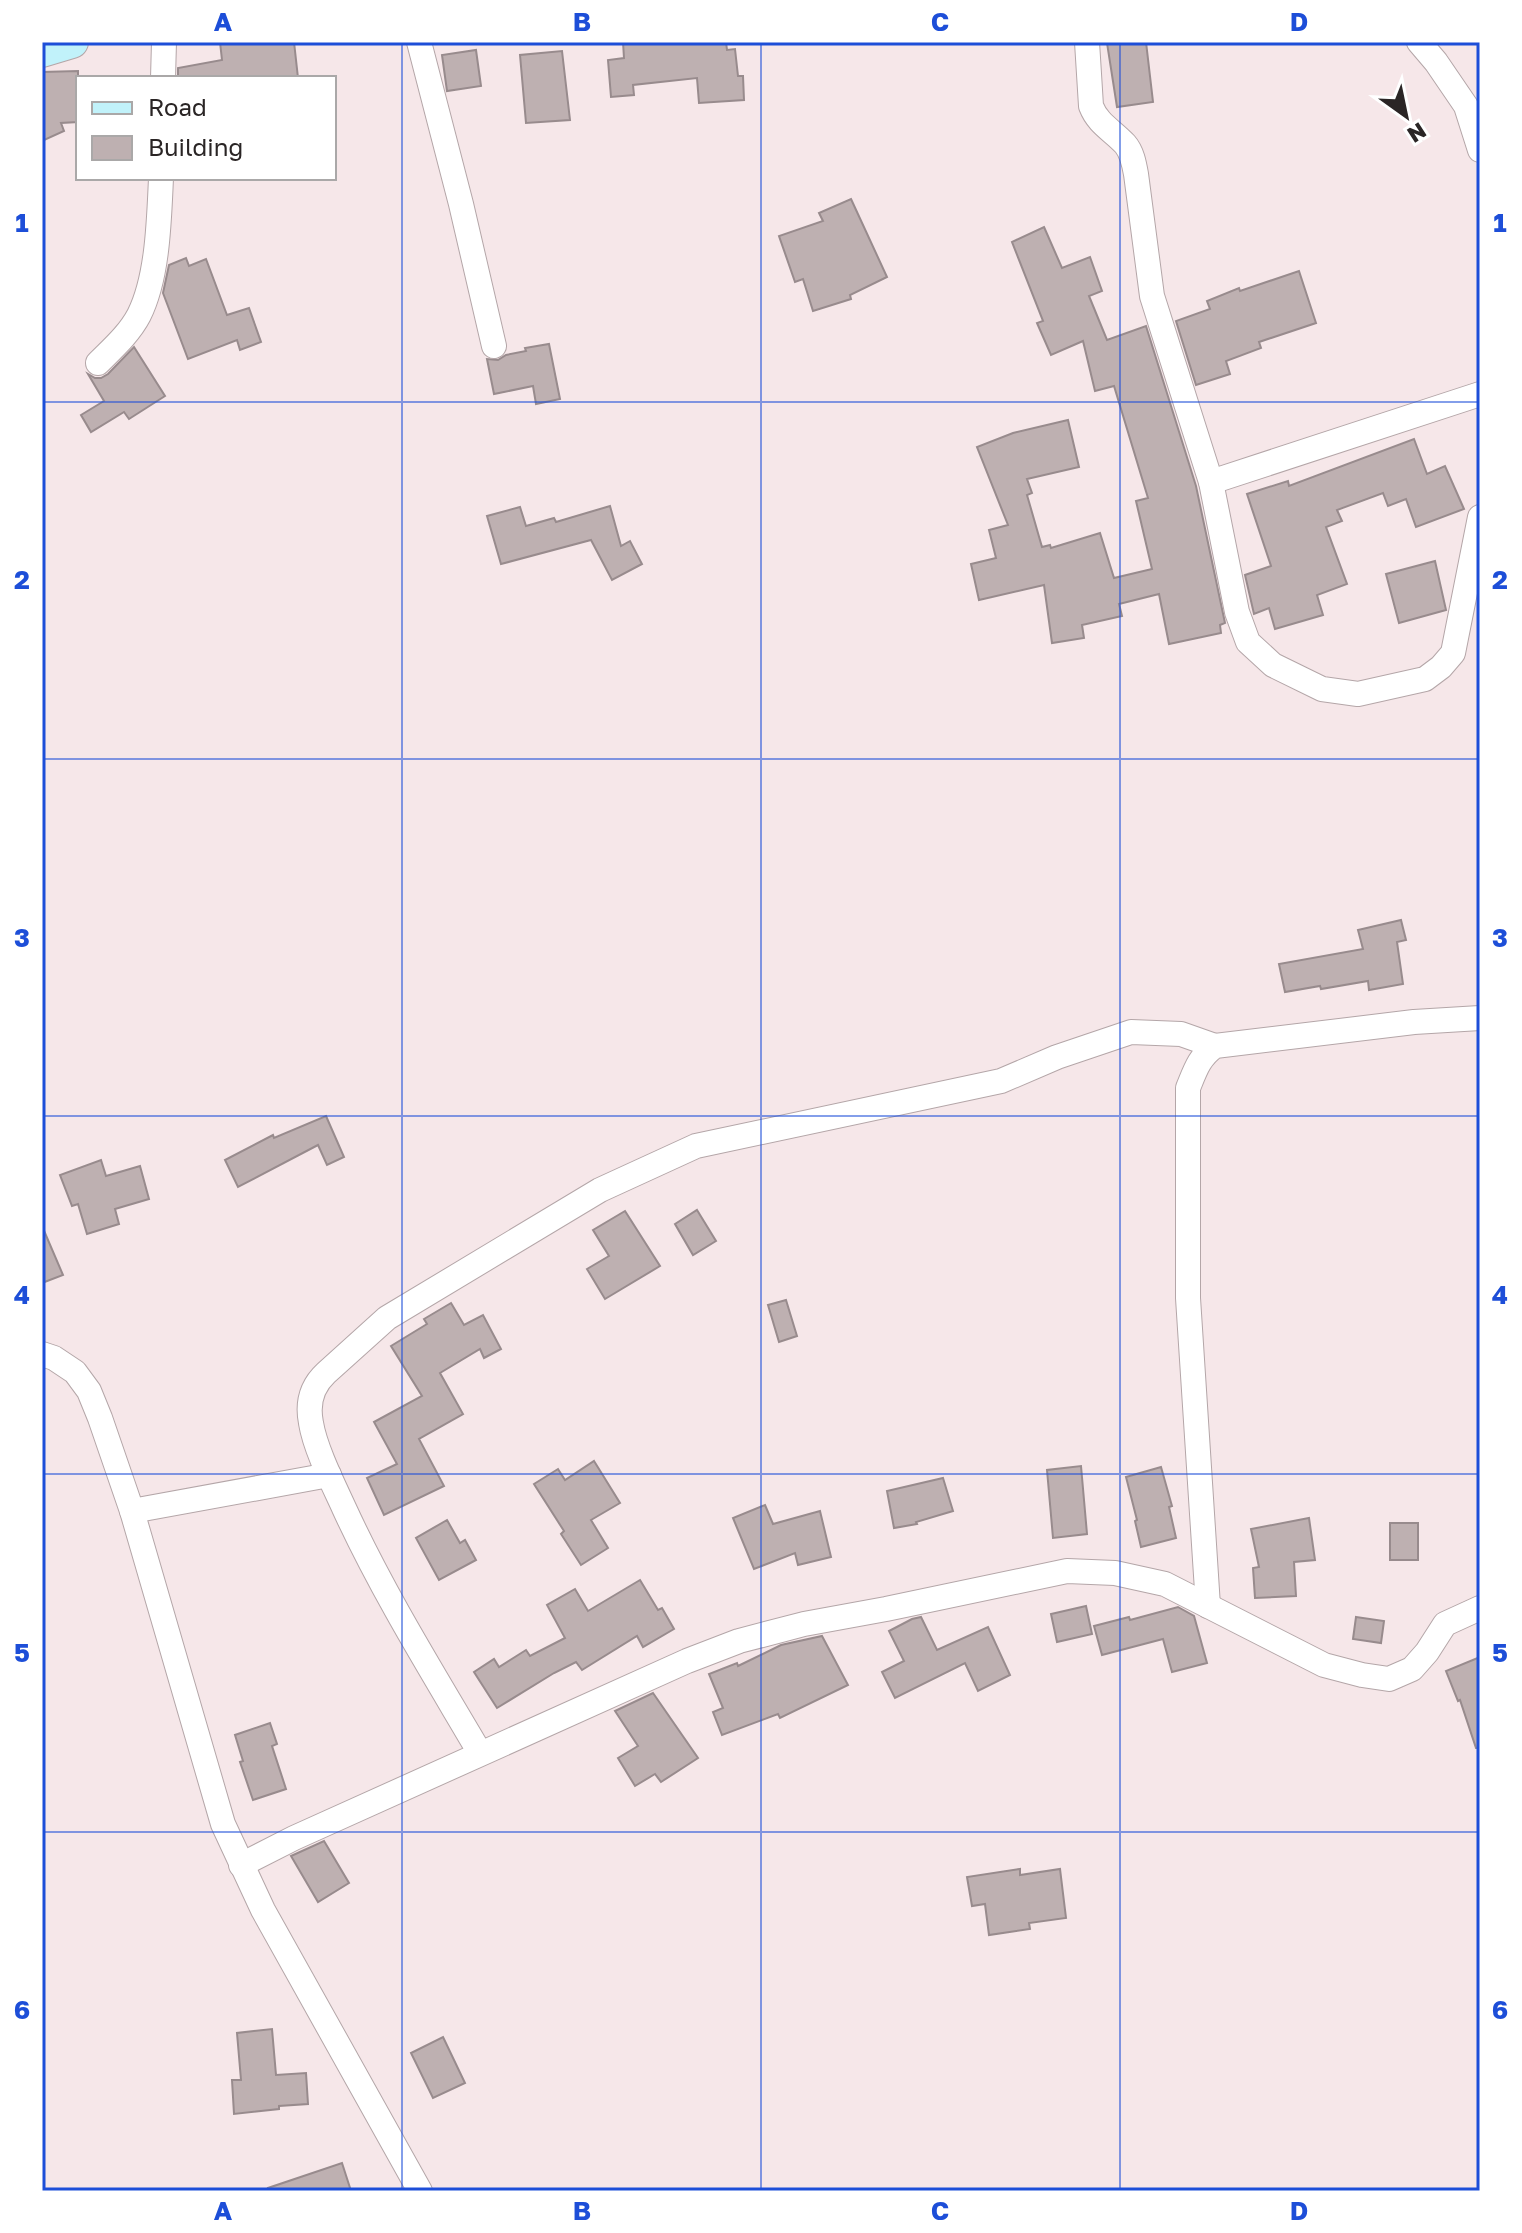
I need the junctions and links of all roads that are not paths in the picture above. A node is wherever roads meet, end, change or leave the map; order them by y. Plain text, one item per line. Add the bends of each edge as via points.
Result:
1 (72, 42) edge
2 (164, 42) edge
3 (419, 42) edge
4 (1087, 42) edge
5 (1419, 42) edge
6 (42, 51) edge
7 (163, 76) edge
8 (1480, 150) edge
9 (161, 180) edge
10 (494, 346) dead end
11 (98, 363) dead end
12 (1480, 394) edge
13 (1211, 482) junction
14 (1480, 517) edge
15 (1480, 1018) edge
16 (1215, 1046) junction
17 (42, 1354) edge
18 (329, 1475) junction
19 (132, 1511) junction
20 (1208, 1606) junction
21 (1480, 1608) edge
22 (480, 1753) junction
23 (241, 1865) junction
24 (420, 2191) edge

1 - 6 main road
2 - 7 street
3 - 10 street
4 - 13 street via 1091,106 1132,155 1152,296
5 - 8 street via 1466,106
9 - 11 street via 147,295 138,317
12 - 13 street
13 - 14 street via 1248,642 1273,665 1322,689 1358,694 1425,679 1453,653
15 - 16 street
16 - 18 street via 1181,1034 1131,1032 1001,1081 696,1146 600,1190 387,1318 318,1381 312,1391 311,1422
16 - 20 street via 1204,1053 1188,1088 1188,1298
17 - 19 street via 75,1372 89,1391
18 - 19 street
18 - 22 street via 371,1566
19 - 23 street via 206,1769
20 - 21 street via 1324,1665 1389,1679 1412,1669 1445,1624
20 - 22 street via 1165,1584 1115,1573 1044,1575 739,1641
22 - 23 street
23 - 24 street

